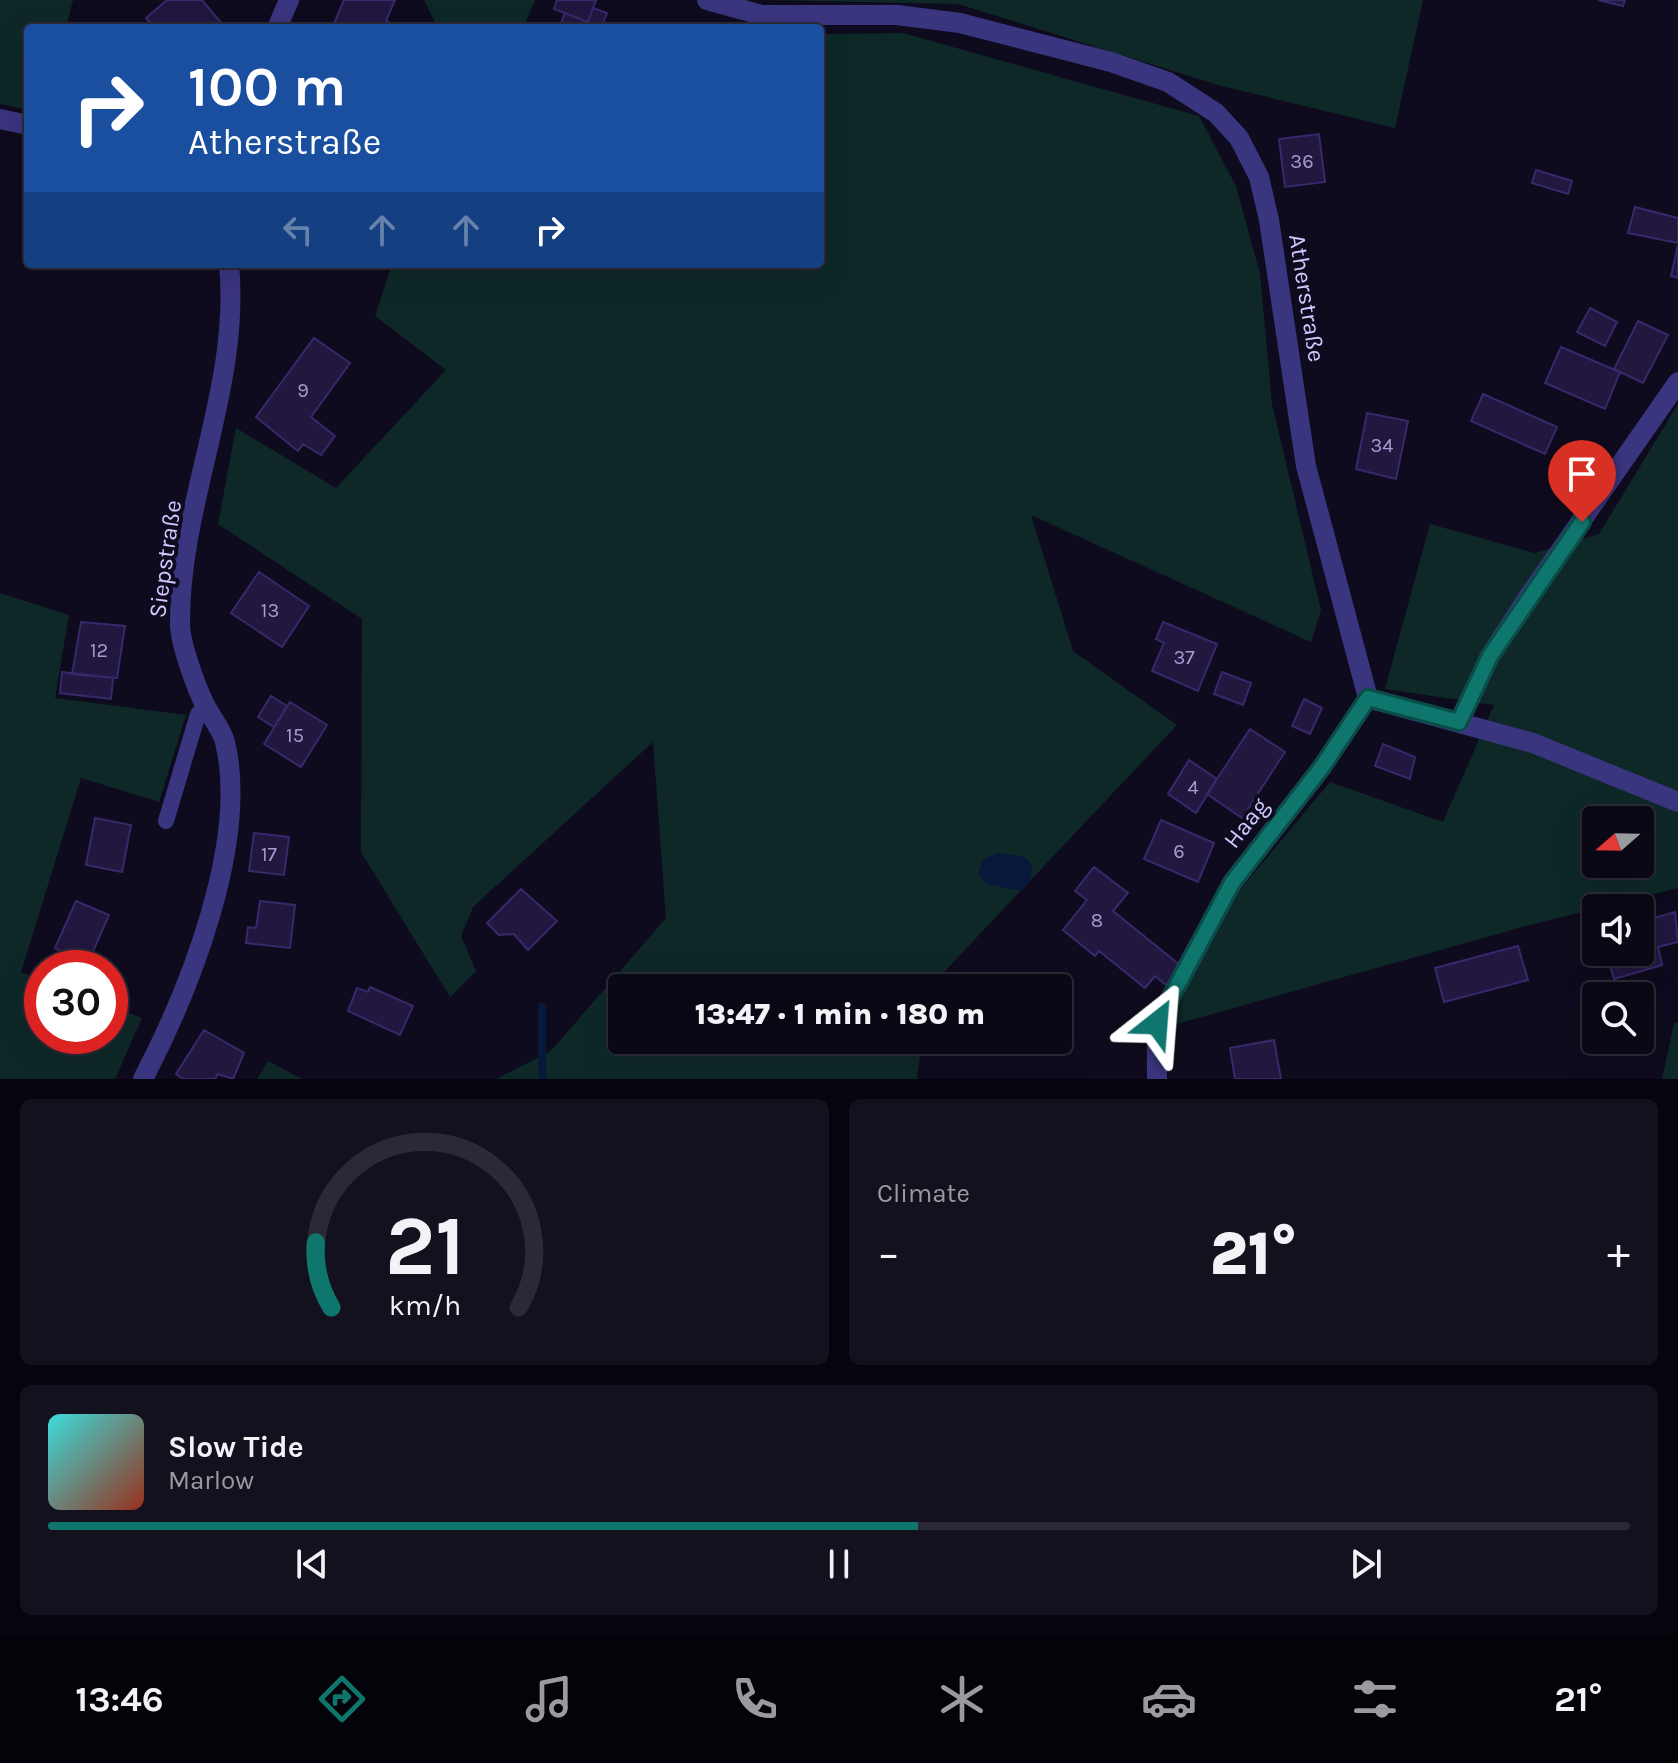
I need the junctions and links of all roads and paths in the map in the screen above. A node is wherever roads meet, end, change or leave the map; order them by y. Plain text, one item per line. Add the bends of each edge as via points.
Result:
1 (289, 0) edge
2 (707, 0) edge
3 (279, 24) edge
4 (0, 119) edge
5 (24, 124) edge
6 (229, 268) edge
7 (1678, 382) edge
8 (1368, 698) junction
9 (206, 707) junction
10 (1459, 722) junction
11 (1678, 802) edge
12 (166, 821) dead end
13 (143, 1079) edge
14 (1157, 1079) edge

1 - 3 street
2 - 8 street, Atherstraße via 762,15 897,15 960,23 1168,82 1216,113 1239,138 1259,177 1306,466
4 - 5 street
6 - 9 street, Siepstraße via 230,340 189,546 180,626
7 - 10 street via 1490,656
8 - 10 street
8 - 14 street, Haag via 1232,883 1157,1023
9 - 12 lane via 198,714
9 - 13 street, Siepstraße via 224,740 231,796 223,859 201,947
10 - 11 street via 1533,743

